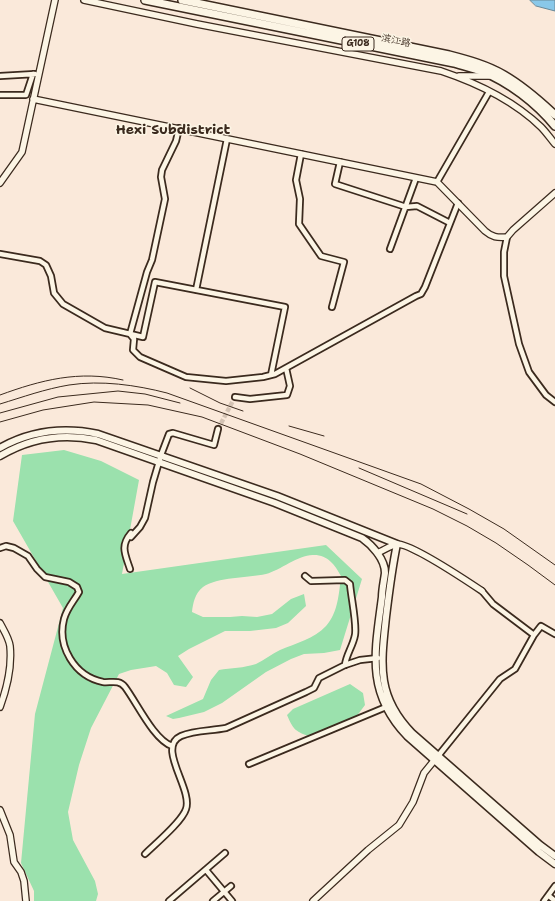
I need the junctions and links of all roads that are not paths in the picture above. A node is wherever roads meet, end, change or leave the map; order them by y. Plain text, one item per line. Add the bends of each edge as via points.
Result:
1 (54, 0) edge
2 (84, 0) edge
3 (145, 0) edge
4 (182, 0) edge
5 (36, 74) junction
6 (0, 76) edge
7 (455, 76) junction
8 (489, 76) junction
9 (489, 92) junction
10 (0, 95) edge
11 (33, 99) junction
12 (555, 115) edge
13 (555, 126) edge
14 (179, 128) junction
15 (227, 139) junction
16 (555, 144) edge
17 (302, 154) junction
18 (340, 162) junction
19 (416, 178) junction
20 (437, 182) junction
21 (0, 183) edge
22 (555, 193) edge
23 (458, 203) junction
24 (406, 207) junction
25 (450, 223) junction
26 (507, 238) junction
27 (390, 249) dead end
28 (0, 254) edge
29 (196, 290) junction
30 (332, 307) dead end
31 (130, 334) junction
32 (286, 368) junction
33 (271, 375) junction
34 (235, 396) dead end
35 (555, 402) edge
36 (218, 429) tunnel mouth
37 (0, 448) edge
38 (0, 456) edge
39 (160, 458) junction
40 (147, 506) junction
41 (131, 537) dead end
42 (397, 544) junction
43 (0, 548) edge
44 (377, 553) junction
45 (130, 569) dead end
46 (305, 576) dead end
47 (482, 591) joint
48 (0, 622) edge
49 (555, 634) edge
50 (534, 635) junction
51 (378, 658) junction
52 (345, 665) junction
53 (0, 707) edge
54 (386, 707) junction
55 (172, 746) junction
56 (436, 758) junction
57 (249, 764) dead end
58 (0, 810) edge
59 (225, 852) dead end
60 (145, 854) dead end
61 (555, 856) edge
62 (555, 864) edge
63 (206, 870) junction
64 (231, 886) dead end
65 (555, 886) edge
66 (224, 892) junction
67 (549, 896) junction
68 (26, 901) edge
69 (169, 901) edge
70 (213, 901) edge
71 (232, 901) edge
72 (313, 901) edge
73 (544, 901) edge
74 (555, 901) edge

1 - 5 street
2 - 7 street via 441,71
3 - 8 highway, 滨江路 / G108 via 454,64 481,71
4 - 12 highway, 滨江路 / G108 via 449,55 481,64 504,74 531,92
5 - 6 street
5 - 10 street via 26,95
5 - 11 street
7 - 8 street
7 - 9 street
8 - 13 highway, 滨江路 / G108 via 526,98
9 - 16 street via 517,108 541,127
9 - 20 street
11 - 14 street
11 - 21 street via 22,152
14 - 15 street
14 - 31 street via 176,141 162,170 165,199 152,260
15 - 17 street
15 - 29 street
17 - 18 street
17 - 30 street via 296,180 300,199 299,224 321,256 344,262
18 - 19 street
18 - 24 street via 335,184
19 - 20 street
19 - 24 street
20 - 23 street
22 - 26 street
23 - 25 street
23 - 26 street via 492,236
24 - 25 street via 417,206
24 - 27 street
25 - 32 street via 421,294
26 - 35 street via 504,276 519,344 529,372 546,395
28 - 31 street via 46,265 54,293 63,304 105,328
29 - 31 street via 155,282 143,337
29 - 33 street via 285,307
31 - 33 street via 134,339 133,350 140,357 186,377 226,381
32 - 33 street
32 - 34 street via 290,386 287,395 250,399
36 - 39 street via 214,445 169,434
37 - 39 main road via 32,434 70,430 107,436
38 - 39 main road via 34,441 70,437 96,440
39 - 40 street
39 - 42 main road via 277,496
39 - 44 main road via 362,538
40 - 41 street via 143,522
40 - 45 street via 124,544
42 - 44 street
42 - 47 street via 438,563
42 - 51 main road
43 - 55 street via 14,548 28,556 45,577 68,582 77,588 79,592 68,607 62,632 68,656 86,676 124,685 153,729 166,744
44 - 51 main road via 385,572
46 - 52 street via 311,581 345,580 350,584 355,632
47 - 50 street via 493,604
48 - 53 street via 10,644 9,673
49 - 50 street via 541,626
50 - 56 street via 515,670 500,679
51 - 52 street
51 - 54 main road via 377,682
51 - 56 main road via 394,710 407,728
52 - 55 street via 319,678 314,688 306,692 226,728 192,732 180,737
54 - 56 main road via 402,730
54 - 57 street
55 - 60 street via 172,755 187,794 187,808 182,817
56 - 61 main road
56 - 62 main road
56 - 72 street via 424,773 413,802 399,825
58 - 68 street via 10,835 14,862 24,881
59 - 63 street
63 - 66 street
63 - 69 street
64 - 66 street
65 - 67 street
66 - 70 street
66 - 71 street
67 - 73 street
67 - 74 street

